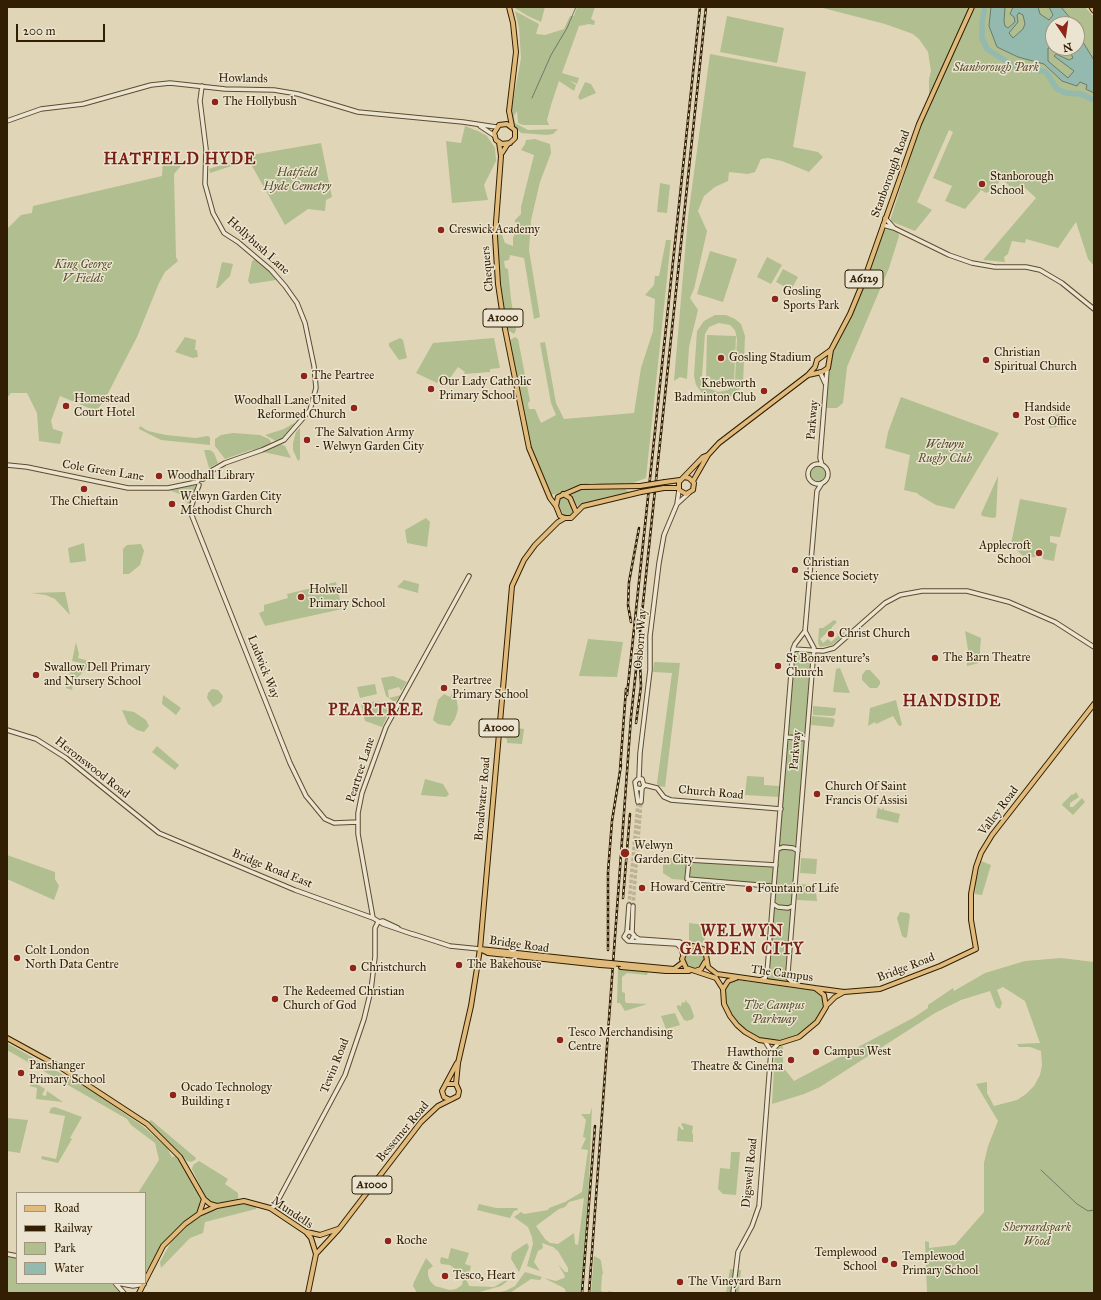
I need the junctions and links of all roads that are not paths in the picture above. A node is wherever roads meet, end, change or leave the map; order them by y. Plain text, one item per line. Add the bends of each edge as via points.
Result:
1 (509, 7) edge
2 (972, 7) edge
3 (1092, 7) edge
4 (1094, 10) edge
5 (202, 86) junction
6 (509, 111) junction
7 (7, 121) edge
8 (502, 124) junction
9 (479, 125) junction
10 (512, 126) junction
11 (496, 127) junction
12 (495, 136) junction
13 (499, 142) junction
14 (510, 143) junction
15 (501, 156) junction
16 (885, 218) junction
17 (883, 225) junction
18 (894, 228) junction
19 (1094, 309) edge
20 (831, 350) junction
21 (822, 358) junction
22 (828, 362) junction
23 (815, 367) junction
24 (827, 370) junction
25 (820, 372) junction
26 (808, 375) junction
27 (825, 384) junction
28 (708, 455) junction
29 (820, 458) junction
30 (7, 465) edge
31 (815, 465) junction
32 (822, 465) junction
33 (202, 479) joint
34 (682, 479) junction
35 (693, 481) junction
36 (198, 483) junction
37 (814, 483) junction
38 (822, 484) junction
39 (679, 489) junction
40 (817, 491) junction
41 (689, 493) junction
42 (549, 494) junction
43 (563, 494) junction
44 (558, 497) junction
45 (677, 504) junction
46 (556, 506) junction
47 (576, 512) junction
48 (560, 516) junction
49 (565, 518) junction
50 (558, 522) junction
51 (469, 576) dead end
52 (805, 632) junction
53 (1094, 647) edge
54 (793, 649) junction
55 (814, 651) junction
56 (1094, 704) edge
57 (7, 730) edge
58 (787, 737) junction
59 (807, 739) junction
60 (639, 778) junction
61 (643, 786) junction
62 (637, 788) junction
63 (781, 809) junction
64 (358, 822) junction
65 (159, 833) joint
66 (778, 849) junction
67 (798, 851) junction
68 (776, 865) junction
69 (774, 888) junction
70 (773, 904) junction
71 (794, 906) junction
72 (373, 918) junction
73 (378, 922) junction
74 (627, 932) junction
75 (633, 935) junction
76 (631, 941) junction
77 (687, 948) junction
78 (480, 949) junction
79 (976, 949) joint
80 (683, 955) junction
81 (706, 959) junction
82 (682, 963) junction
83 (621, 965) junction
84 (692, 971) junction
85 (736, 978) junction
86 (757, 981) junction
87 (795, 985) junction
88 (815, 988) junction
89 (723, 989) junction
90 (844, 992) junction
91 (827, 1005) junction
92 (7, 1038) edge
93 (765, 1041) junction
94 (780, 1042) junction
95 (771, 1051) junction
96 (458, 1063) junction
97 (447, 1084) junction
98 (456, 1084) junction
99 (443, 1096) junction
100 (451, 1100) junction
101 (438, 1106) junction
102 (204, 1199) junction
103 (217, 1206) junction
104 (276, 1206) junction
105 (270, 1208) junction
106 (277, 1213) junction
107 (199, 1214) junction
108 (339, 1228) junction
109 (306, 1232) junction
110 (316, 1254) junction
111 (146, 1278) edge
112 (117, 1284) edge
113 (122, 1284) edge
114 (138, 1284) edge
115 (124, 1293) edge
116 (308, 1293) edge
117 (733, 1293) edge

1 - 6 main road via 516,52
2 - 16 main road, Stanborough Road / A6129 via 919,124
3 - 4 highway
5 - 7 street, Howlands via 170,82 156,84 89,103 36,110
5 - 9 street, Howlands via 274,90 298,94 358,112
5 - 33 street, Hollybush Lane via 200,103 206,149 205,184 213,213 224,233 271,270 297,303 305,323 315,378 315,394 310,410 284,440 225,463
6 - 8 main road
6 - 10 main road
8 - 10 main road
8 - 11 main road
9 - 11 street, Howlands
9 - 12 street, Howlands
10 - 14 main road via 515,138
11 - 12 main road
12 - 13 main road
13 - 14 main road
13 - 15 main road, Chequers / A1000
14 - 15 main road, Chequers / A1000
15 - 42 main road, Chequers / A1000 via 495,226 498,284 529,448
16 - 17 main road, Stanborough Road / A6129
16 - 18 street
17 - 18 street
17 - 20 main road, Stanborough Road / A6129 via 850,314
18 - 19 street via 949,255 972,263 995,267 1026,267 1043,272 1062,283
20 - 21 main road, Stanborough Road / A6129
20 - 22 main road, Stanborough Road / A6129
21 - 22 main road
21 - 23 main road, Stanborough Road via 817,360
22 - 24 main road, Stanborough Road
23 - 25 main road
23 - 26 main road, Stanborough Road
24 - 25 main road, Stanborough Road
24 - 27 street, Parkway
25 - 26 main road, Stanborough Road
25 - 27 street, Parkway
26 - 28 main road, Stanborough Road via 719,442
27 - 29 street, Parkway
28 - 34 main road, Stanborough Road
28 - 35 main road, Stanborough Road
29 - 31 street, Parkway
29 - 32 street, Parkway
30 - 36 street, Cole Green Lane via 128,488 168,488
31 - 32 street
31 - 37 street via 810,468 808,474
32 - 38 street via 828,474
33 - 36 street, Ludwick Way via 203,484
34 - 35 main road via 689,478
34 - 39 main road
34 - 43 main road, bridge via 625,488 589,485
35 - 41 main road via 694,488
36 - 64 street, Ludwick Way via 191,507 192,516 290,763 306,796 325,819 334,823
37 - 38 street
37 - 40 street
38 - 40 street
39 - 41 main road
39 - 45 street, Osborn Way
39 - 47 main road, bridge via 664,488 641,492 583,506
40 - 52 street
41 - 45 street, Osborn Way
42 - 44 main road
42 - 46 main road, Chequers / A1000
43 - 44 main road
43 - 47 main road via 570,498
44 - 46 main road
45 - 60 street, Osborn Way via 664,534 658,570
46 - 48 main road, A1000
47 - 49 main road, A1000 via 574,516
48 - 49 main road
48 - 50 main road, Broadwater Road / A1000
49 - 50 main road, Broadwater Road / A1000
50 - 78 main road, Broadwater Road / A1000 via 529,553 512,586
51 - 64 street, Peartree Lane via 381,739 362,793
52 - 54 street
52 - 55 street, Parkway via 814,645
53 - 55 street via 1055,622 996,598 966,591 922,591 900,595 878,607 838,646 826,651
54 - 55 street
54 - 58 street, Parkway
55 - 59 street, Parkway
56 - 79 main road, Valley Road via 992,835 981,853 971,894
57 - 65 street, Heronswood Road via 36,739 66,758
58 - 59 street
58 - 63 street, Parkway
59 - 67 street, Parkway
60 - 61 street via 643,780
60 - 62 street, Osborn Way via 634,782
61 - 62 street
61 - 62 street via 639,802
61 - 63 street, Church Road via 657,788 664,797 671,800
63 - 66 street, Parkway
64 - 72 street, Peartree Lane
65 - 72 street, Bridge Road East via 295,890
66 - 67 street via 783,847
66 - 68 street, Parkway
67 - 71 street, Parkway
68 - 69 street, Parkway
68 - 69 street via 689,860 687,879
69 - 70 street, Parkway
70 - 71 street via 788,908
70 - 86 street, Parkway via 767,973 765,978
71 - 87 street, Parkway via 788,975
72 - 73 street, Bridge Road East
73 - 78 street, Bridge Road East via 383,921 450,946
73 - 104 street, Tewin Road via 375,928 371,990 345,1075
74 - 75 street
74 - 75 street via 631,905
74 - 76 street via 625,939
75 - 76 street
75 - 77 street via 639,939 680,942
76 - 80 street via 677,944
77 - 80 main road
77 - 81 main road via 693,946 703,949
78 - 83 main road, Bridge Road, bridge
78 - 96 main road, A1000
79 - 90 main road, Bridge Road via 888,987 866,992
80 - 82 main road
81 - 84 main road via 701,969
81 - 85 main road via 712,971
82 - 83 main road, Bridge Road via 674,969
82 - 84 main road
83 - 84 main road, Bridge Road via 671,972
84 - 89 main road via 716,978
85 - 86 main road, The Campus
85 - 89 main road, The Campus via 728,981
86 - 87 main road, The Campus
87 - 88 main road, The Campus
88 - 90 main road, Bridge Road
88 - 91 main road, The Campus via 823,993
89 - 93 main road via 726,1008 737,1026
90 - 91 main road
91 - 94 main road via 809,1031 794,1039
92 - 102 main road via 60,1067 147,1124 180,1157
93 - 94 main road
93 - 95 street
94 - 95 street
95 - 117 street, Digswell Road via 759,1206 738,1252
96 - 97 main road
96 - 98 main road, A1000
97 - 98 main road
97 - 99 main road, A1000 via 443,1088
98 - 100 main road, A1000 via 459,1094
99 - 100 main road
99 - 101 main road, Bessemer Road / A1000
100 - 101 main road, Bessemer Road / A1000
101 - 108 main road, Bessemer Road / A1000 via 421,1122
102 - 103 main road
102 - 107 main road
103 - 105 main road, Mundells via 244,1201
103 - 107 main road, Mundells
104 - 105 street
104 - 106 street
105 - 106 main road, Mundells
106 - 109 main road, Mundells
107 - 111 main road, Mundells via 178,1229 168,1240
108 - 109 main road via 320,1235
108 - 110 main road, Bessemer Road / A1000
109 - 110 main road, Mundells via 312,1240
110 - 116 main road, A1000
112 - 115 street
113 - 114 street

